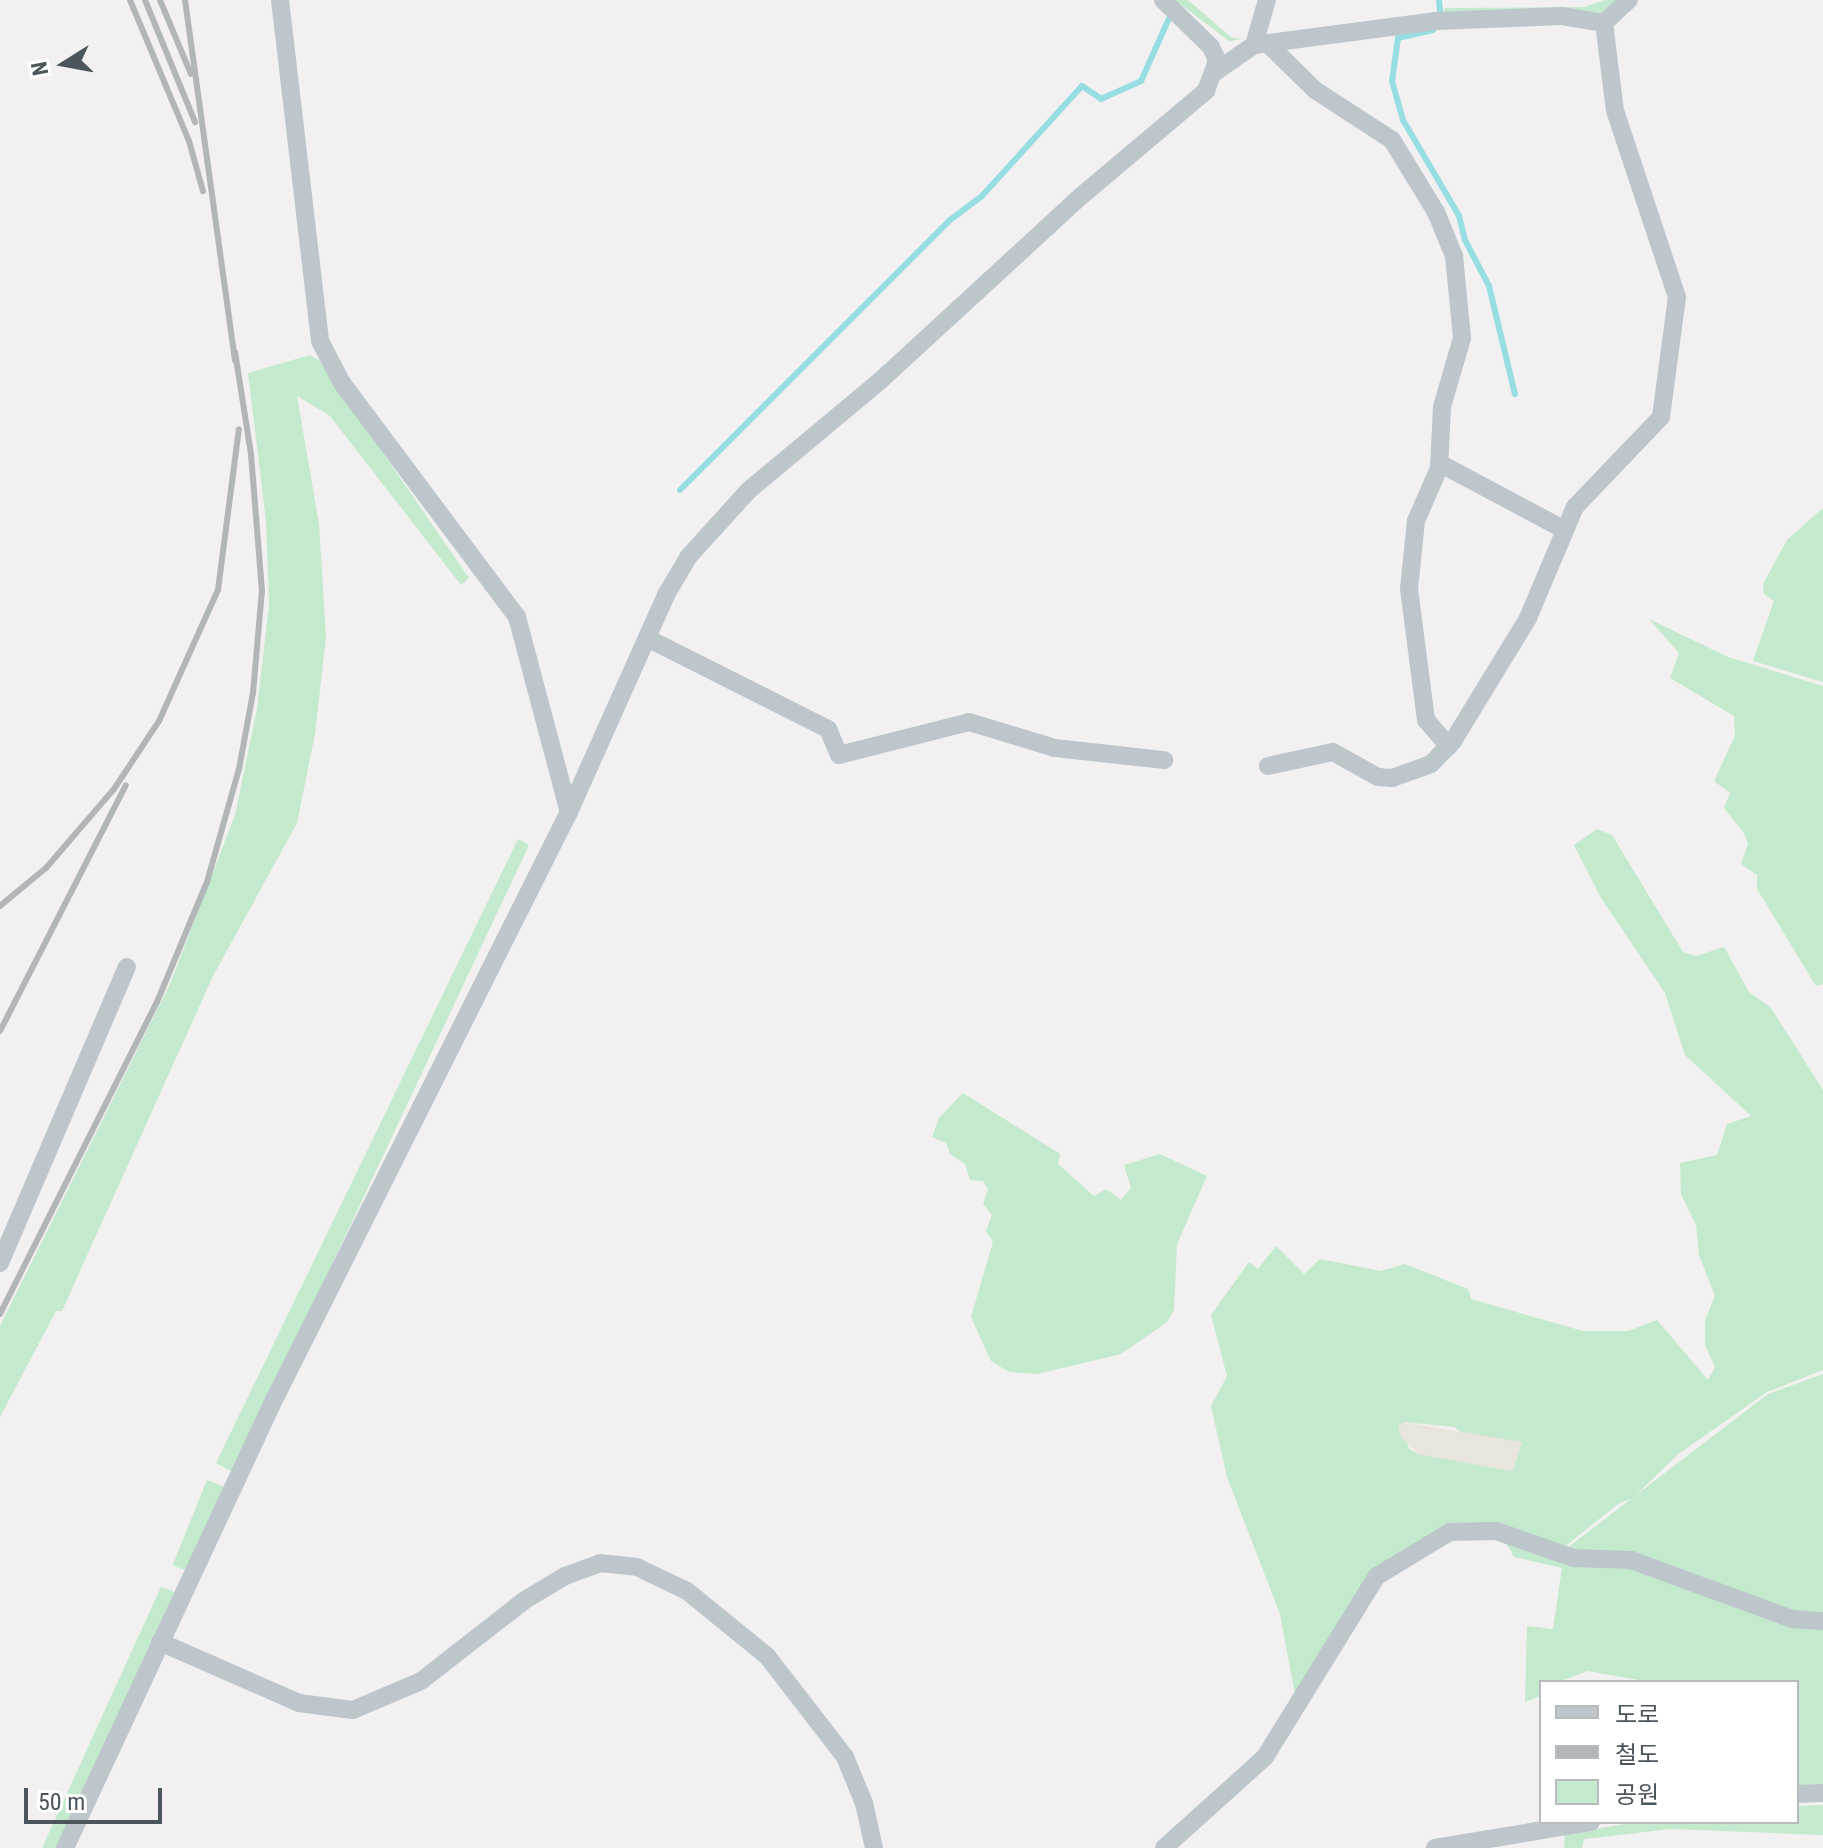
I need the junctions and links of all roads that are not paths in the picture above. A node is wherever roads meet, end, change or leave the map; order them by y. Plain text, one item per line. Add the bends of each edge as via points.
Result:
1 (280, 0) edge
2 (1163, 0) edge
3 (1267, 0) edge
4 (1629, 0) edge
5 (1604, 23) junction
6 (1261, 45) junction
7 (1215, 72) junction
8 (1439, 463) junction
9 (1563, 529) junction
10 (647, 638) junction
11 (1449, 746) junction
12 (1164, 760) dead end
13 (1268, 766) dead end
14 (569, 812) junction
15 (127, 967) dead end
16 (0, 1263) edge
17 (1823, 1621) edge
18 (160, 1642) junction
19 (1823, 1793) edge
20 (1799, 1794) edge
21 (1579, 1824) edge
22 (65, 1848) edge
23 (874, 1848) edge
24 (1164, 1848) edge
25 (1435, 1848) edge

1 - 14 street via 320,341 342,383 517,617
2 - 7 street via 1211,47
3 - 6 street
4 - 5 street
5 - 6 street via 1562,16 1436,21
5 - 9 street via 1615,111 1677,297 1661,417 1575,507
6 - 7 street
6 - 8 street via 1315,90 1392,140 1447,234 1463,320 1442,407
7 - 10 street via 1206,91 1188,108 729,509 689,556
8 - 9 street
8 - 11 street via 1416,521 1409,589 1426,720
9 - 11 street via 1528,618
10 - 12 street via 828,729 839,755 946,723 969,722 1055,748
10 - 14 street
11 - 13 street via 1419,772 1392,778 1378,777 1333,752
14 - 18 street via 427,1086
15 - 16 street
17 - 24 street via 1792,1619 1631,1560 1574,1558 1496,1531 1450,1532 1377,1576 1265,1757
18 - 22 street
18 - 23 street via 299,1703 321,1710 353,1710 421,1681 525,1600 565,1576 600,1563 637,1567 687,1591 767,1656 845,1757 864,1803
19 - 20 street
21 - 25 street

